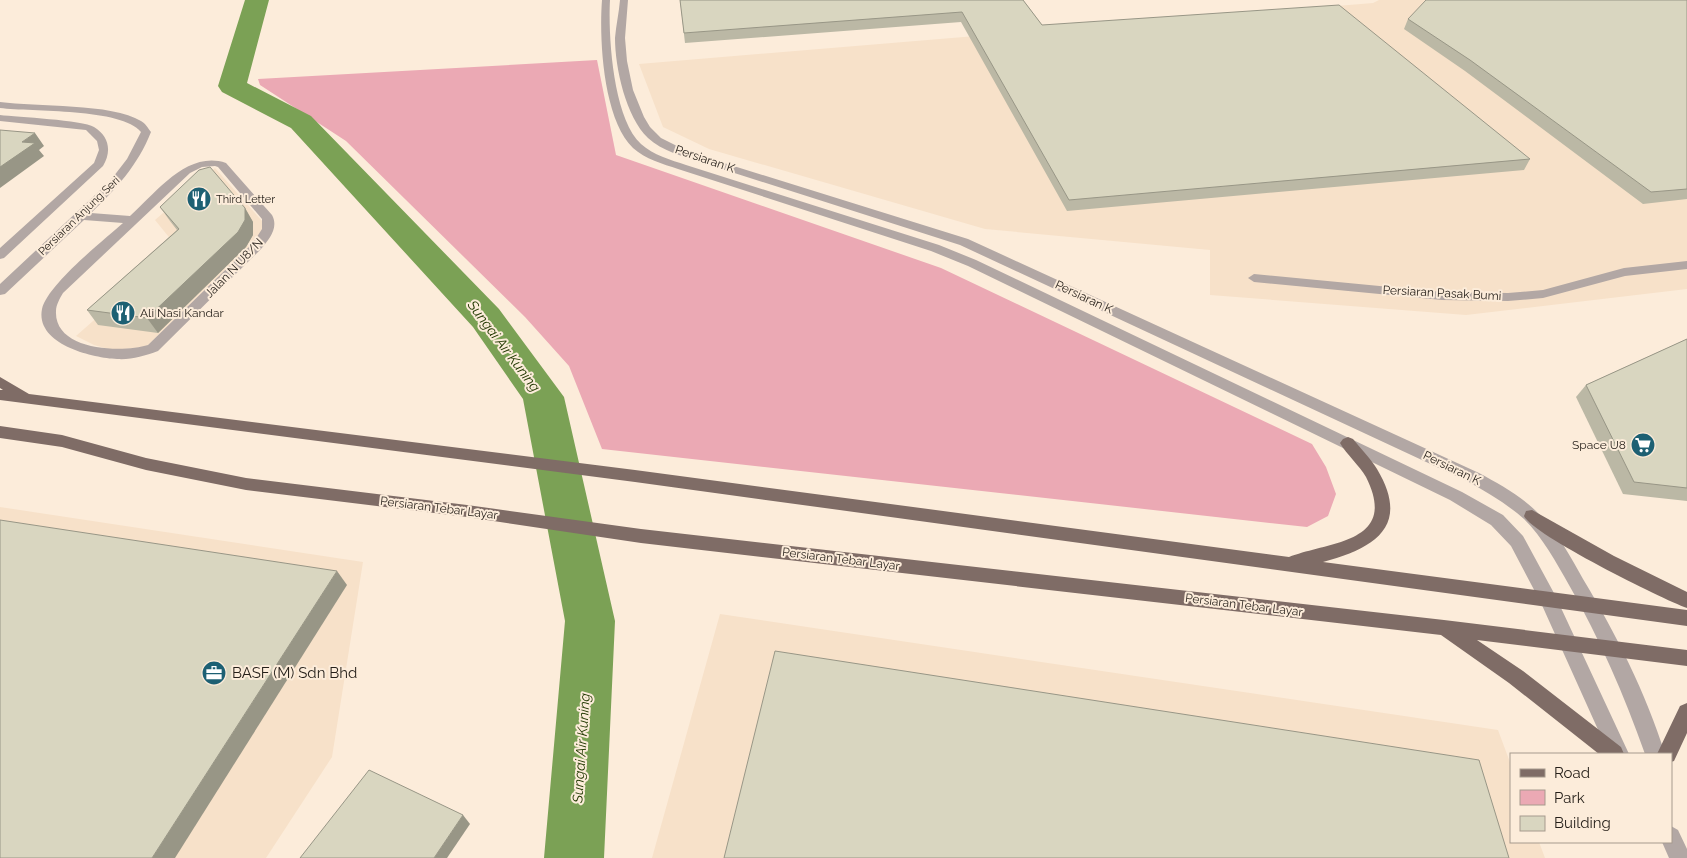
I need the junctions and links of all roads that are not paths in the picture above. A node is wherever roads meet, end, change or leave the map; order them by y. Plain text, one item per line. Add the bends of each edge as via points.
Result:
1 (606, 0) edge
2 (624, 0) edge
3 (0, 105) edge
4 (0, 118) edge
5 (81, 216) junction
6 (134, 220) junction
7 (0, 255) edge
8 (1687, 266) edge
9 (1254, 278) dead end
10 (0, 291) edge
11 (0, 382) edge
12 (0, 395) edge
13 (30, 398) junction
14 (0, 432) edge
15 (1348, 443) junction
16 (1532, 516) junction
17 (1288, 564) junction
18 (1549, 600) junction
19 (1687, 600) edge
20 (1590, 606) junction
21 (1687, 618) edge
22 (1444, 628) junction
23 (1567, 644) junction
24 (1612, 649) junction
25 (1687, 658) edge
26 (1687, 712) edge
27 (1613, 753) edge
28 (1619, 753) edge
29 (1655, 753) edge
30 (1667, 753) edge
31 (1672, 839) edge
32 (1680, 858) edge

1 - 15 street, Persiaran K via 605,40 614,92 627,136 648,154 965,260
2 - 16 street, Persiaran K via 620,39 624,74 643,125 663,144 704,160 964,242 1473,477
3 - 5 street, Persiaran Anjung Seri via 110,114 128,118 140,124 146,132 130,164 110,189
4 - 7 street, Persiaran Anjung Seri via 89,128 102,140 104,150 99,164
5 - 6 street
5 - 10 street, Persiaran Anjung Seri
6 - 6 street, Jalan N U8/N via 186,171 210,163 222,166 270,223 269,230 257,246 153,348 130,356 110,355 69,343 55,332 48,306 58,291
8 - 9 street, Persiaran Pasak Bumi via 1624,272 1543,294 1508,297 1442,296
11 - 13 main road
12 - 13 main road
13 - 17 main road
14 - 22 main road, Persiaran Tebar Layar via 62,441 246,484 642,536
15 - 17 main road via 1371,472 1382,496 1382,519 1372,534 1346,549
15 - 18 street, Persiaran K via 1497,520 1517,541
16 - 19 main road via 1644,582
16 - 20 street, Persiaran K via 1555,546
17 - 18 main road
18 - 20 main road
18 - 23 street, Persiaran K
20 - 21 main road
20 - 24 street, Persiaran K
22 - 23 main road, Persiaran Tebar Layar
22 - 27 main road via 1516,677
23 - 24 main road, Persiaran Tebar Layar
23 - 28 street, Persiaran K
24 - 25 main road, Persiaran Tebar Layar
24 - 29 street, Persiaran K via 1640,709
26 - 30 main road
31 - 32 street

